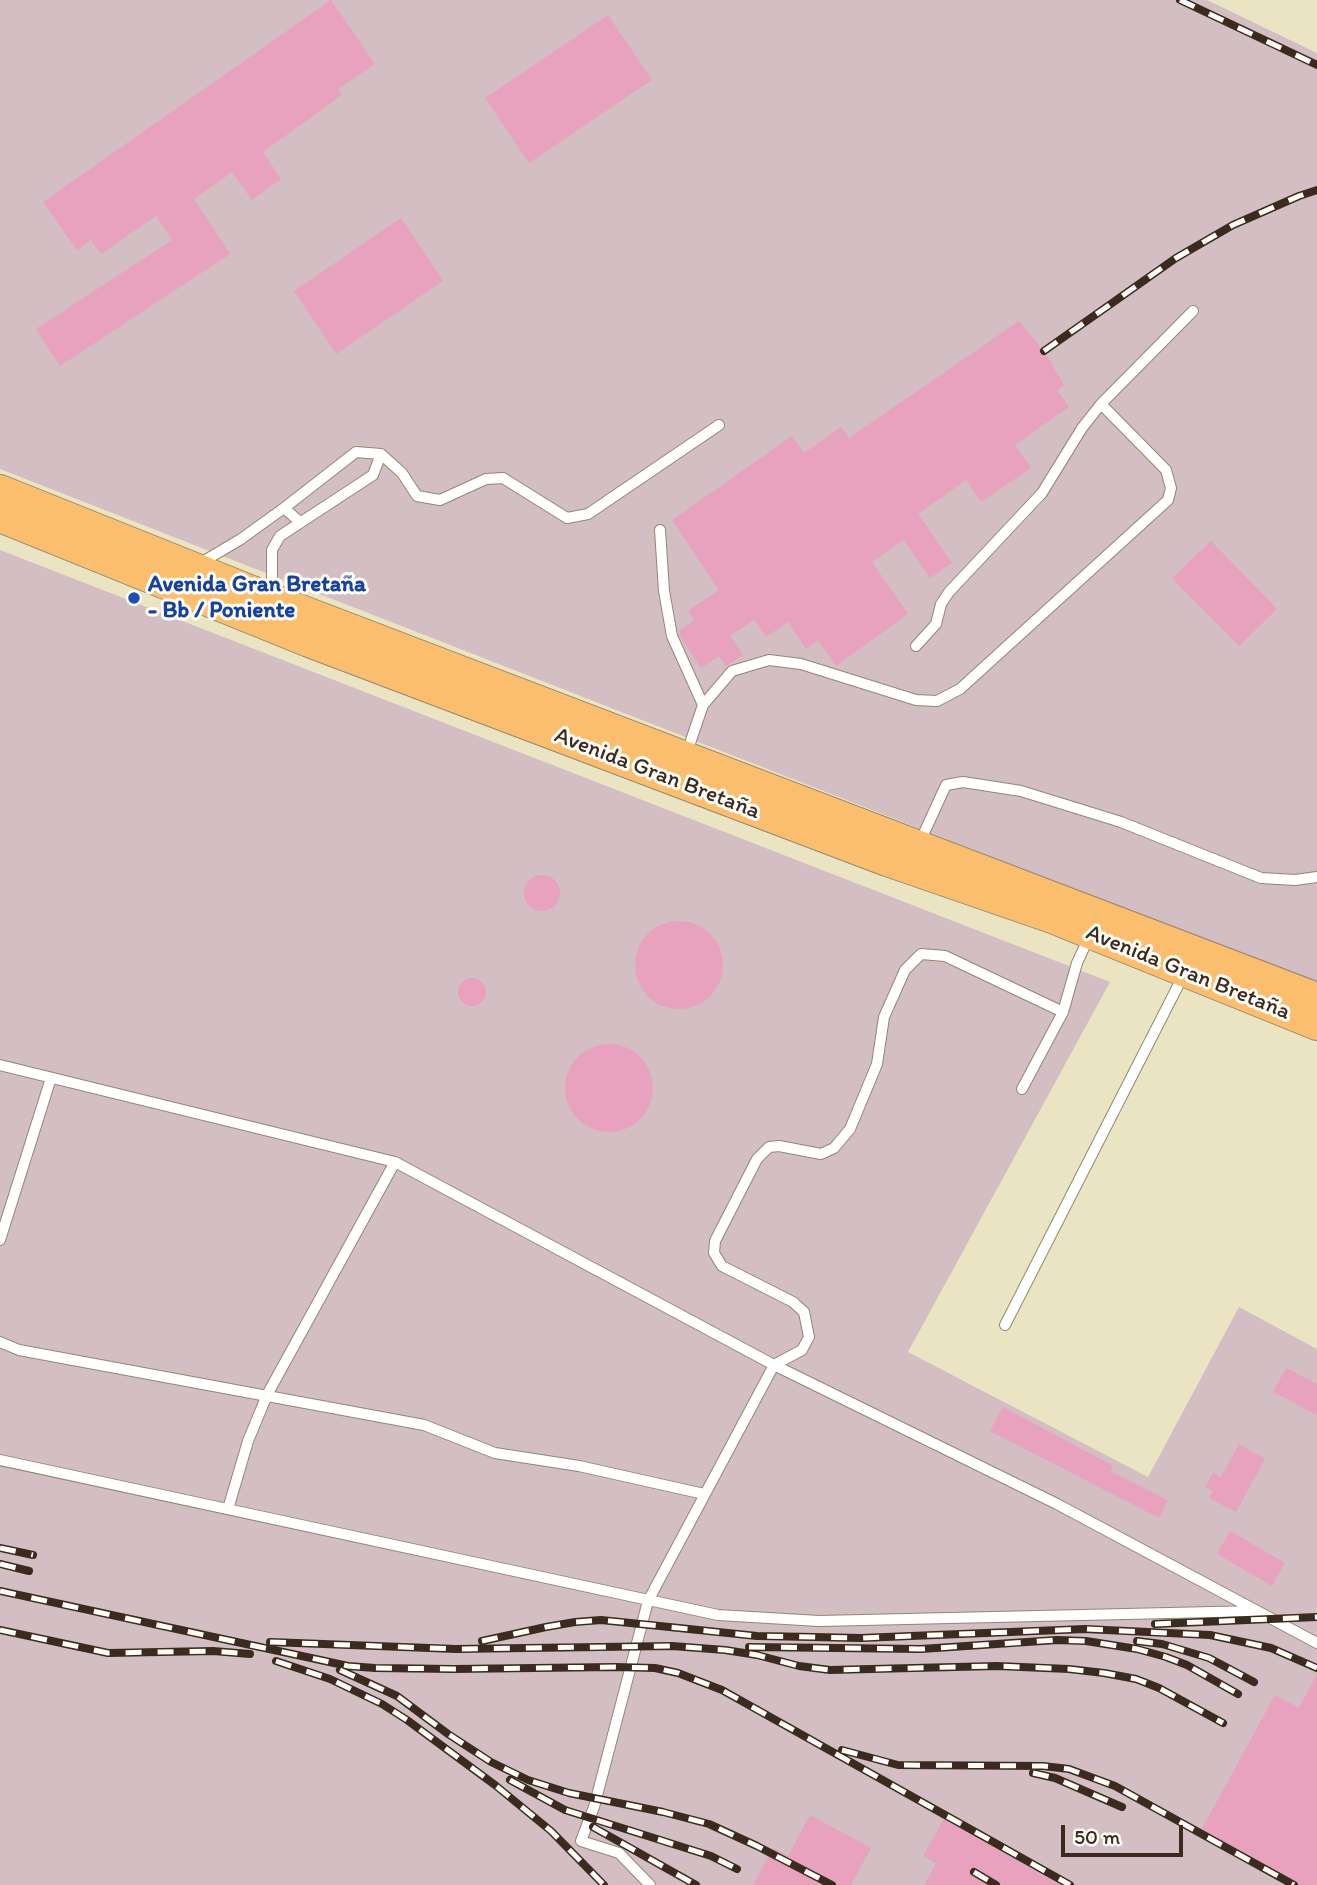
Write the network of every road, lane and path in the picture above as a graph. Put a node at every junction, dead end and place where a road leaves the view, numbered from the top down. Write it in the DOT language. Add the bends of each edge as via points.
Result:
graph roads {
  1 [pos="1193,311"];
  2 [pos="1101,404"];
  3 [pos="719,425"];
  4 [pos="380,454"];
  5 [pos="0,490"];
  6 [pos="284,508"];
  7 [pos="0,517"];
  8 [pos="300,522"];
  9 [pos="660,530"];
  10 [pos="192,568"];
  11 [pos="272,599"];
  12 [pos="916,646"];
  13 [pos="703,705"];
  14 [pos="685,756"];
  15 [pos="919,844"];
  16 [pos="1317,877"];
  17 [pos="1091,934"];
  18 [pos="1186,971"];
  19 [pos="1317,998"];
  20 [pos="1063,1012"];
  21 [pos="1317,1025"];
  22 [pos="0,1065"];
  23 [pos="51,1078"];
  24 [pos="1022,1089"];
  25 [pos="395,1162"];
  26 [pos="0,1240"];
  27 [pos="1005,1325"];
  28 [pos="0,1342"];
  29 [pos="774,1365"];
  30 [pos="267,1395"];
  31 [pos="0,1460"];
  32 [pos="704,1494"];
  33 [pos="228,1509"];
  34 [pos="648,1601"];
  35 [pos="1258,1611"];
  36 [pos="1317,1643"];
  37 [pos="650,1885"];
  1 -- 2 [label="lane"];
  2 -- 12 [label="lane" via="1042,494 949,592 936,624"];
  2 -- 13 [label="lane" via="1166,470 1171,488 1168,500 960,689 937,701 916,700 801,664 769,660 732,671"];
  3 -- 4 [label="lane" via="588,514 567,518 503,478 486,479 440,500 417,496 402,473"];
  4 -- 6 [label="lane" via="356,452"];
  4 -- 8 [label="lane" via="373,475"];
  5 -- 10 [label="main road, Avenida Gran Bretaña"];
  6 -- 8 [label="lane"];
  6 -- 10 [label="lane"];
  7 -- 17 [label="main road, Avenida Gran Bretaña" via="400,677"];
  8 -- 11 [label="lane" via="280,536 272,550"];
  9 -- 13 [label="lane" via="672,636"];
  10 -- 11 [label="main road, Avenida Gran Bretaña"];
  11 -- 14 [label="main road, Avenida Gran Bretaña"];
  13 -- 14 [label="lane"];
  14 -- 15 [label="main road, Avenida Gran Bretaña"];
  15 -- 16 [label="lane" via="946,785 963,782 1021,791 1121,822 1261,878"];
  15 -- 19 [label="main road, Avenida Gran Bretaña"];
  17 -- 18 [label="main road, Avenida Gran Bretaña"];
  17 -- 20 [label="lane"];
  18 -- 21 [label="main road, Avenida Gran Bretaña"];
  18 -- 27 [label="lane"];
  20 -- 24 [label="lane"];
  20 -- 29 [label="lane" via="945,956 921,954 905,970 884,1017 877,1065 850,1129 834,1148 821,1154 769,1147 757,1159 715,1241 714,1253 722,1266 804,1312 809,1337 802,1350"];
  22 -- 23 [label="lane"];
  23 -- 25 [label="lane"];
  23 -- 26 [label="lane"];
  25 -- 29 [label="lane"];
  25 -- 30 [label="lane"];
  28 -- 30 [label="lane" via="19,1350"];
  29 -- 32 [label="lane"];
  29 -- 35 [label="lane" via="1057,1504"];
  30 -- 32 [label="lane" via="424,1425 495,1453"];
  30 -- 33 [label="lane"];
  31 -- 33 [label="lane"];
  32 -- 34 [label="lane"];
  33 -- 34 [label="lane"];
  34 -- 35 [label="lane" via="718,1615 819,1622"];
  34 -- 37 [label="lane" via="581,1841 619,1853"];
  35 -- 36 [label="lane"];
}
